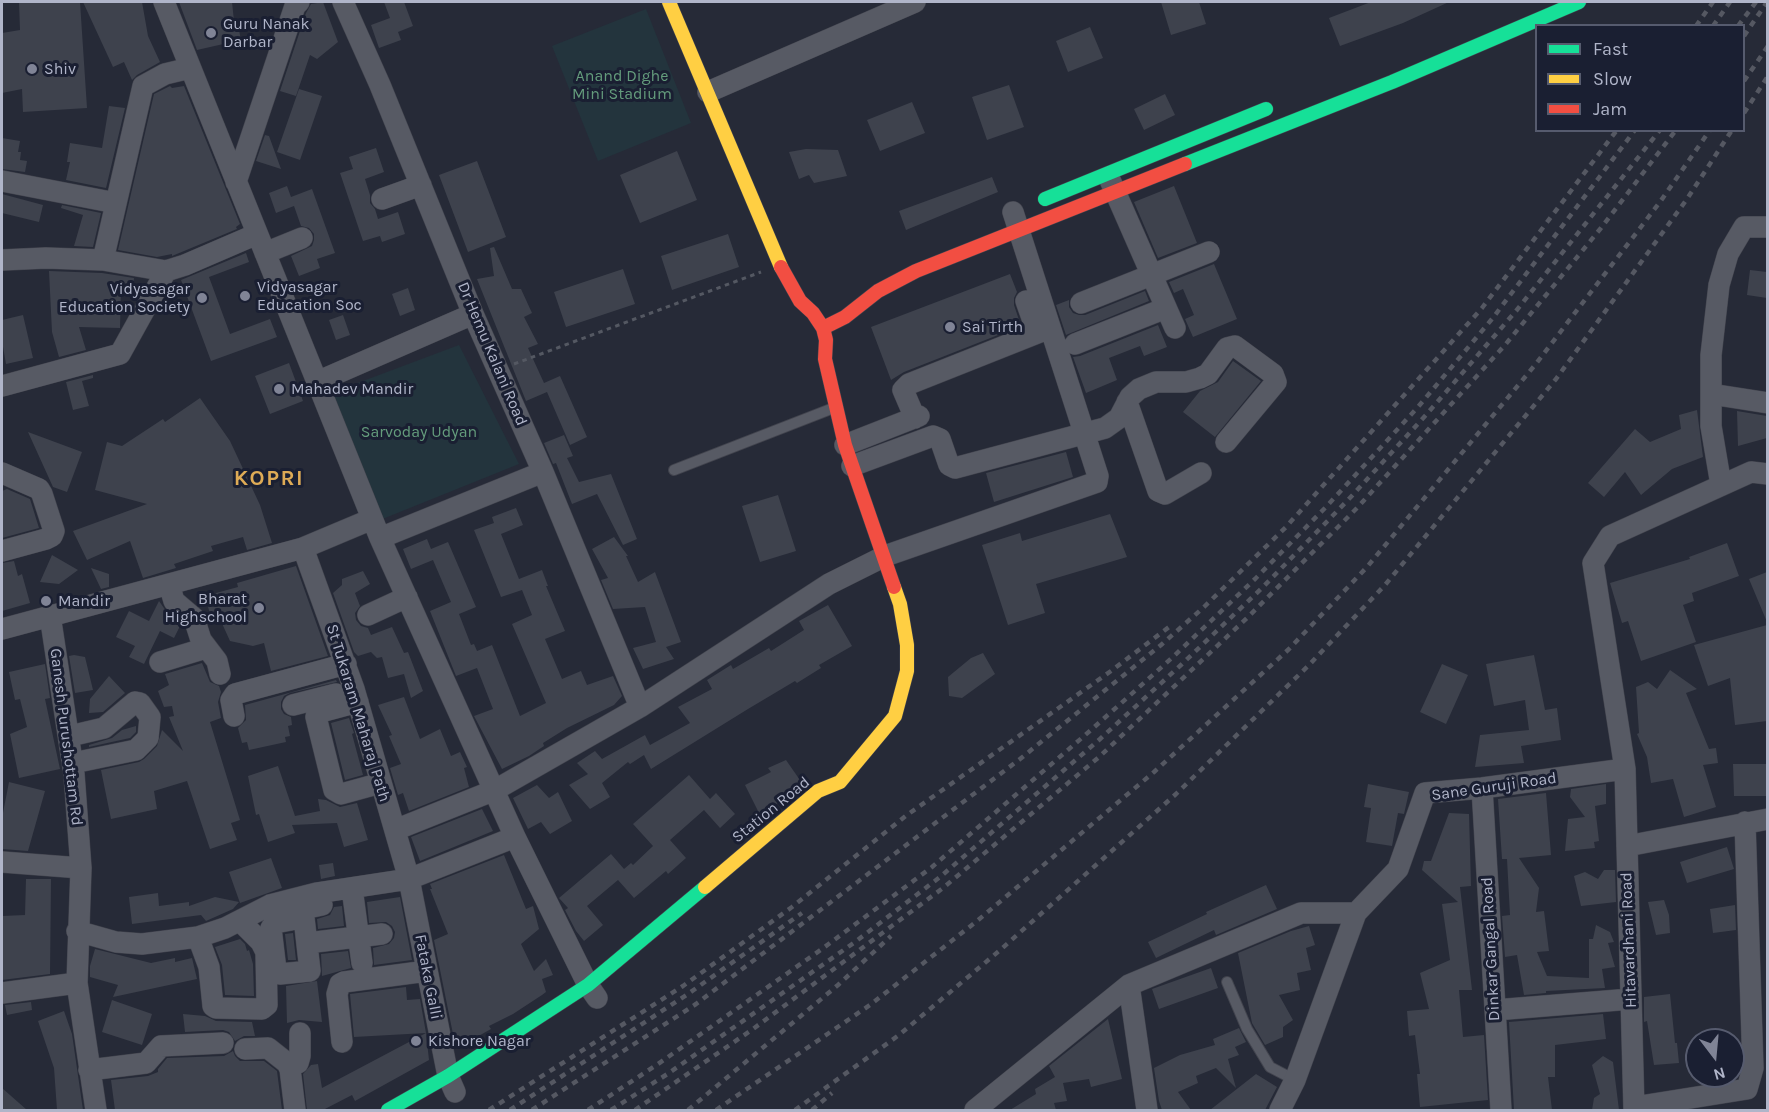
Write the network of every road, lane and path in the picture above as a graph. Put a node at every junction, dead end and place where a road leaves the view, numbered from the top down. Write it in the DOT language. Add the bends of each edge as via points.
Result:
graph roads {
  1 [pos="164,2"];
  2 [pos="299,2"];
  3 [pos="343,2"];
  4 [pos="669,2"];
  5 [pos="915,2"];
  6 [pos="1579,2"];
  7 [pos="1499,16"];
  8 [pos="1507,34"];
  9 [pos="190,68"];
  10 [pos="708,92"];
  11 [pos="1279,126"];
  12 [pos="1135,164"];
  13 [pos="2,181"];
  14 [pos="236,182"];
  15 [pos="1143,182"];
  16 [pos="1112,184"];
  17 [pos="421,185"];
  18 [pos="382,199"];
  19 [pos="116,203"];
  20 [pos="1019,214"];
  21 [pos="1767,227"];
  22 [pos="302,238"];
  23 [pos="261,243"];
  24 [pos="1209,252"];
  25 [pos="910,255"];
  26 [pos="2,260"];
  27 [pos="103,260"];
  28 [pos="780,265"];
  29 [pos="916,270"];
  30 [pos="166,271"];
  31 [pos="1152,275"];
  32 [pos="1026,301"];
  33 [pos="1081,303"];
  34 [pos="1166,308"];
  35 [pos="831,312"];
  36 [pos="473,314"];
  37 [pos="823,328"];
  38 [pos="1175,328"];
  39 [pos="1044,330"];
  40 [pos="1075,344"];
  41 [pos="498,370"];
  42 [pos="317,382"];
  43 [pos="2,386"];
  44 [pos="1711,394"];
  45 [pos="1127,402"];
  46 [pos="1767,403"];
  47 [pos="836,407"];
  48 [pos="1085,434"];
  49 [pos="1226,442"];
  50 [pos="845,445"];
  51 [pos="852,466"];
  52 [pos="674,470"];
  53 [pos="543,472"];
  54 [pos="2,473"];
  55 [pos="1201,473"];
  56 [pos="1767,474"];
  57 [pos="1721,485"];
  58 [pos="376,528"];
  59 [pos="303,548"];
  60 [pos="2,551"];
  61 [pos="885,556"];
  62 [pos="177,582"];
  63 [pos="407,597"];
  64 [pos="50,615"];
  65 [pos="368,615"];
  66 [pos="210,619"];
  67 [pos="2,628"];
  68 [pos="206,648"];
  69 [pos="344,659"];
  70 [pos="160,662"];
  71 [pos="220,674"];
  72 [pos="271,674"];
  73 [pos="356,695"];
  74 [pos="293,705"];
  75 [pos="640,707"];
  76 [pos="234,716"];
  77 [pos="70,736"];
  78 [pos="73,763"];
  79 [pos="1625,769"];
  80 [pos="840,782"];
  81 [pos="383,788"];
  82 [pos="1482,789"];
  83 [pos="495,790"];
  84 [pos="335,804"];
  85 [pos="831,804"];
  86 [pos="1767,819"];
  87 [pos="1745,822"];
  88 [pos="395,830"];
  89 [pos="515,837"];
  90 [pos="1627,846"];
  91 [pos="738,858"];
  92 [pos="2,862"];
  93 [pos="81,868"];
  94 [pos="751,872"];
  95 [pos="410,885"];
  96 [pos="353,894"];
  97 [pos="303,909"];
  98 [pos="1356,912"];
  99 [pos="663,921"];
  100 [pos="245,926"];
  101 [pos="77,932"];
  102 [pos="382,934"];
  103 [pos="675,935"];
  104 [pos="359,937"];
  105 [pos="307,943"];
  106 [pos="200,944"];
  107 [pos="362,963"];
  108 [pos="427,971"];
  109 [pos="1227,982"];
  110 [pos="77,983"];
  111 [pos="1129,986"];
  112 [pos="2,993"];
  113 [pos="595,995"];
  114 [pos="1631,999"];
  115 [pos="1495,1010"];
  116 [pos="519,1031"];
  117 [pos="290,1037"];
  118 [pos="342,1042"];
  119 [pos="223,1043"];
  120 [pos="528,1044"];
  121 [pos="245,1049"];
  122 [pos="89,1070"];
  123 [pos="1295,1080"];
  124 [pos="453,1088"];
  125 [pos="1634,1109"];
  126 [pos="96,1110"];
  127 [pos="295,1110"];
  128 [pos="304,1110"];
  129 [pos="388,1110"];
  130 [pos="975,1110"];
  131 [pos="1147,1110"];
  132 [pos="1280,1110"];
  133 [pos="1501,1110"];
  1 -- 9 [label="street"];
  2 -- 14 [label="street"];
  3 -- 17 [label="street, Dr Hemu Kalani Road"];
  4 -- 10 [label="main road"];
  5 -- 10 [label="street"];
  6 -- 8 [label="main road"];
  7 -- 8 [label="main road"];
  8 -- 11 [label="main road"];
  9 -- 14 [label="street"];
  9 -- 19 [label="street" via="165,74 143,86"];
  10 -- 28 [label="main road"];
  11 -- 12 [label="main road" via="1277,105"];
  11 -- 15 [label="main road"];
  12 -- 15 [label="main road"];
  12 -- 16 [label="main road"];
  13 -- 19 [label="street"];
  14 -- 23 [label="street"];
  15 -- 16 [label="main road"];
  16 -- 20 [label="main road"];
  16 -- 20 [label="main road"];
  16 -- 31 [label="street"];
  17 -- 18 [label="street"];
  17 -- 36 [label="street, Dr Hemu Kalani Road"];
  19 -- 27 [label="street"];
  20 -- 29 [label="main road"];
  20 -- 39 [label="street"];
  21 -- 44 [label="street" via="1744,227 1728,254 1719,285"];
  22 -- 23 [label="street"];
  23 -- 30 [label="street"];
  23 -- 42 [label="street"];
  24 -- 31 [label="street"];
  25 -- 29 [label="main road"];
  26 -- 27 [label="street"];
  27 -- 30 [label="street"];
  28 -- 37 [label="main road" via="800,301"];
  28 -- 41 [label="path"];
  29 -- 37 [label="main road"];
  30 -- 43 [label="street" via="120,354"];
  31 -- 33 [label="street"];
  31 -- 34 [label="street"];
  32 -- 39 [label="street"];
  34 -- 38 [label="street"];
  34 -- 40 [label="street"];
  35 -- 37 [label="main road"];
  36 -- 41 [label="street, Dr Hemu Kalani Road"];
  36 -- 42 [label="street"];
  37 -- 47 [label="main road, Station Road" via="825,359"];
  39 -- 48 [label="street"];
  39 -- 50 [label="street" via="905,386 904,394 917,417"];
  41 -- 53 [label="street, Dr Hemu Kalani Road"];
  42 -- 58 [label="street"];
  44 -- 46 [label="street"];
  44 -- 57 [label="street" via="1711,426"];
  45 -- 48 [label="street" via="1112,425"];
  45 -- 49 [label="street" via="1139,389 1156,382 1186,382 1208,374 1227,348 1235,346 1273,374 1276,382"];
  45 -- 55 [label="street" via="1158,491 1166,494"];
  47 -- 50 [label="main road, Station Road"];
  47 -- 52 [label="lane"];
  48 -- 51 [label="street" via="955,468 949,465 940,439 933,436"];
  48 -- 61 [label="street" via="1097,482"];
  50 -- 51 [label="main road, Station Road"];
  51 -- 61 [label="main road, Station Road"];
  53 -- 58 [label="street"];
  53 -- 75 [label="street, Dr Hemu Kalani Road"];
  54 -- 60 [label="street" via="39,489 54,531 46,539"];
  56 -- 57 [label="street, Hitavardhani Road" via="1751,472"];
  57 -- 79 [label="street, Hitavardhani Road" via="1610,536 1593,563"];
  58 -- 59 [label="street"];
  58 -- 63 [label="street"];
  59 -- 62 [label="street"];
  59 -- 69 [label="street, St Tukaram Maharaj Path"];
  61 -- 75 [label="street" via="829,584"];
  61 -- 80 [label="main road, Station Road" via="908,645 907,671 895,716"];
  62 -- 64 [label="street"];
  62 -- 66 [label="street" via="193,605"];
  62 -- 68 [label="street" via="174,601 194,618"];
  63 -- 65 [label="street"];
  63 -- 83 [label="street"];
  64 -- 67 [label="street"];
  64 -- 77 [label="street, Ganesh Purushottam Rd"];
  68 -- 70 [label="street"];
  68 -- 71 [label="street" via="217,661"];
  69 -- 72 [label="street"];
  69 -- 73 [label="street, St Tukaram Maharaj Path"];
  69 -- 76 [label="street" via="235,694 231,700"];
  73 -- 74 [label="street"];
  73 -- 81 [label="street, St Tukaram Maharaj Path"];
  73 -- 81 [label="street" via="317,713 316,717 334,790 341,794"];
  75 -- 83 [label="street"];
  77 -- 78 [label="street, Ganesh Purushottam Rd"];
  77 -- 78 [label="street" via="104,728 135,702 150,717 148,738 138,749"];
  78 -- 93 [label="street, Ganesh Purushottam Rd"];
  79 -- 82 [label="street, Sane Guruji Road"];
  79 -- 90 [label="street, Hitavardhani Road"];
  80 -- 85 [label="main road"];
  80 -- 91 [label="main road, Station Road" via="818,791"];
  81 -- 84 [label="street"];
  81 -- 88 [label="street, St Tukaram Maharaj Path"];
  82 -- 98 [label="street, Sane Guruji Road" via="1425,793 1398,869"];
  82 -- 115 [label="street, Dinkar Gangal Road"];
  83 -- 88 [label="street"];
  83 -- 89 [label="street"];
  86 -- 87 [label="street"];
  87 -- 90 [label="street"];
  87 -- 125 [label="street" via="1753,1068 1747,1089"];
  88 -- 95 [label="street, St Tukaram Maharaj Path"];
  89 -- 95 [label="street"];
  89 -- 113 [label="street"];
  90 -- 114 [label="street, Hitavardhani Road"];
  91 -- 94 [label="main road"];
  91 -- 99 [label="main road, Station Road"];
  92 -- 93 [label="street"];
  93 -- 101 [label="street, Ganesh Purushottam Rd"];
  95 -- 96 [label="street"];
  95 -- 108 [label="street, Fataka Galli"];
  96 -- 97 [label="street"];
  96 -- 100 [label="street" via="270,904"];
  96 -- 104 [label="street"];
  97 -- 105 [label="street"];
  97 -- 105 [label="street" via="291,920 275,923 271,928 277,972 309,971"];
  98 -- 111 [label="street" via="1301,913"];
  98 -- 123 [label="street, Sane Guruji Road"];
  99 -- 103 [label="main road"];
  99 -- 113 [label="main road, Station Road"];
  100 -- 106 [label="street"];
  100 -- 106 [label="street" via="266,952 267,1005 262,1009 213,1006 210,973"];
  101 -- 106 [label="street" via="117,942"];
  101 -- 110 [label="street, Ganesh Purushottam Rd"];
  102 -- 104 [label="street"];
  104 -- 105 [label="street"];
  104 -- 107 [label="street"];
  108 -- 118 [label="street" via="340,984 336,994"];
  108 -- 124 [label="street, Fataka Galli"];
  109 -- 123 [label="lane" via="1247,1029 1270,1067"];
  110 -- 112 [label="street"];
  110 -- 122 [label="street, Ganesh Purushottam Rd"];
  111 -- 130 [label="street"];
  111 -- 131 [label="street"];
  113 -- 116 [label="main road, Station Road"];
  114 -- 115 [label="street"];
  114 -- 125 [label="street, Hitavardhani Road"];
  115 -- 133 [label="street, Dinkar Gangal Road"];
  116 -- 120 [label="main road"];
  116 -- 124 [label="main road, Station Road"];
  117 -- 128 [label="street"];
  119 -- 122 [label="street" via="161,1046 146,1063"];
  121 -- 127 [label="street" via="268,1048 287,1063"];
  122 -- 126 [label="street, Ganesh Purushottam Rd"];
  123 -- 132 [label="street, Sane Guruji Road"];
  124 -- 129 [label="main road, Station Road"];
}
